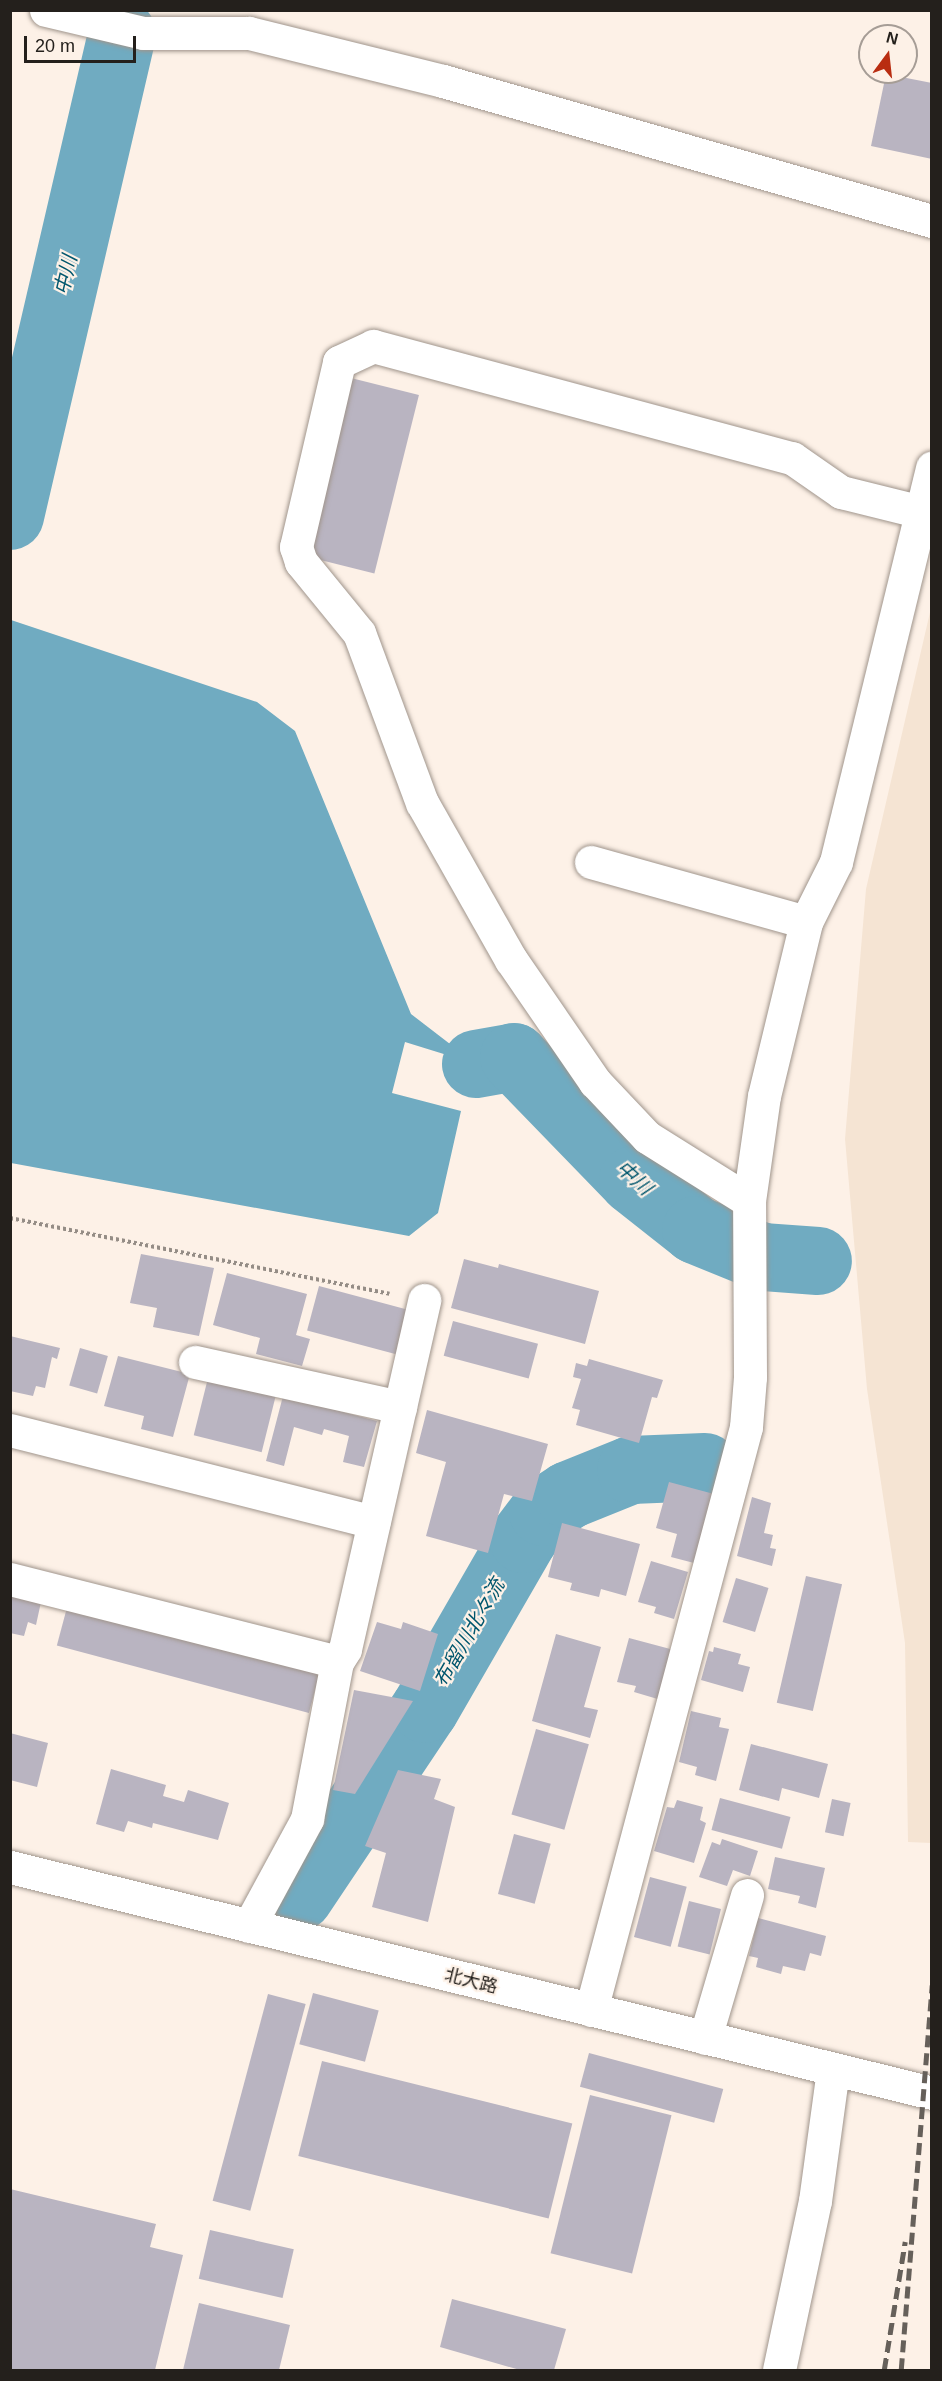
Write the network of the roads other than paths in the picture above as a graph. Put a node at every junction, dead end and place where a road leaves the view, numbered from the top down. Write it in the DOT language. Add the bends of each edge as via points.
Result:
graph roads {
  1 [pos="46,10"];
  2 [pos="932,221"];
  3 [pos="932,468"];
  4 [pos="921,512"];
  5 [pos="591,862"];
  6 [pos="806,922"];
  7 [pos="749,1201"];
  8 [pos="424,1300"];
  9 [pos="195,1362"];
  10 [pos="400,1407"];
  11 [pos="10,1430"];
  12 [pos="374,1522"];
  13 [pos="10,1579"];
  14 [pos="337,1662"];
  15 [pos="10,1867"];
  16 [pos="747,1895"];
  17 [pos="249,1926"];
  18 [pos="591,2010"];
  19 [pos="705,2038"];
  20 [pos="833,2070"];
  21 [pos="932,2093"];
  22 [pos="779,2370"];
  1 -- 2 [label="street" via="142,33 249,33 443,81"];
  3 -- 4 [label="street"];
  4 -- 6 [label="street" via="836,862"];
  4 -- 7 [label="street" via="841,492 792,458 373,346 339,362 296,547 301,562 359,633 422,803 512,960 595,1082 646,1137"];
  5 -- 6 [label="street"];
  6 -- 7 [label="street" via="764,1095"];
  7 -- 18 [label="street" via="746,1427"];
  8 -- 10 [label="street"];
  9 -- 10 [label="street"];
  10 -- 12 [label="street"];
  11 -- 12 [label="street"];
  12 -- 14 [label="street" via="345,1649"];
  13 -- 14 [label="street"];
  14 -- 17 [label="street" via="307,1819"];
  15 -- 17 [label="street, 北大路"];
  16 -- 19 [label="street"];
  17 -- 18 [label="street, 北大路"];
  18 -- 19 [label="street, 北大路"];
  19 -- 20 [label="street, 北大路"];
  20 -- 21 [label="street, 北大路"];
  20 -- 22 [label="street" via="815,2201"];
}
